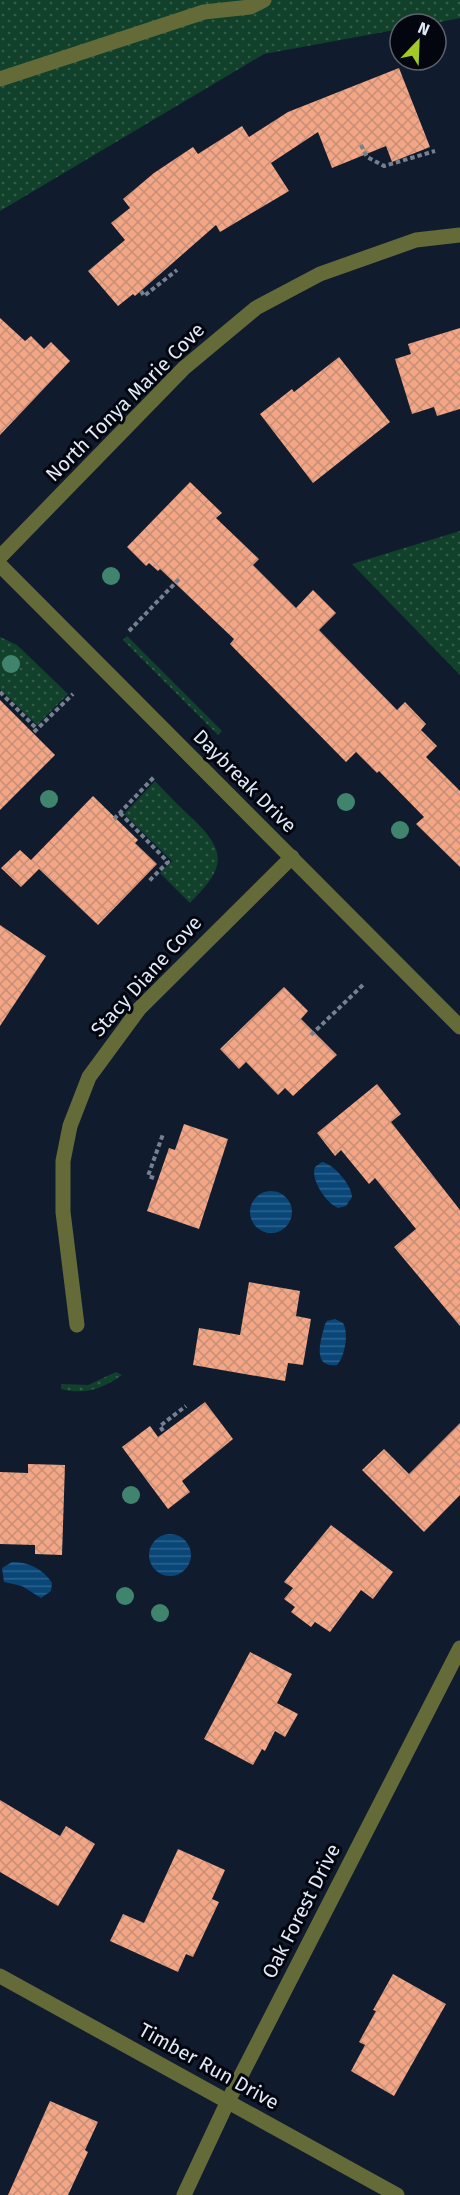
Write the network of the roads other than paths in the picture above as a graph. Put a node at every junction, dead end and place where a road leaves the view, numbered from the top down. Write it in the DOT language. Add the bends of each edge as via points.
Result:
graph roads {
  1 [pos="264,0"];
  2 [pos="0,79"];
  3 [pos="460,235"];
  4 [pos="0,557"];
  5 [pos="0,565"];
  6 [pos="292,857"];
  7 [pos="460,1027"];
  8 [pos="77,1325"];
  9 [pos="460,1648"];
  10 [pos="0,1976"];
  11 [pos="228,2101"];
  12 [pos="183,2195"];
  13 [pos="397,2195"];
  1 -- 2 [label="street" via="250,7 204,12"];
  3 -- 4 [label="street, North Tonya Marie Cove" via="416,240 320,274 256,308 184,368"];
  5 -- 6 [label="street, Daybreak Drive"];
  6 -- 7 [label="street, Daybreak Drive"];
  6 -- 8 [label="street, Stacy Diane Cove" via="139,1009 89,1077 70,1126 63,1161 63,1212"];
  9 -- 11 [label="street, Oak Forest Drive"];
  10 -- 11 [label="street, Timber Run Drive"];
  11 -- 12 [label="street, Oak Forest Drive"];
  11 -- 13 [label="street, Timber Run Drive"];
}
